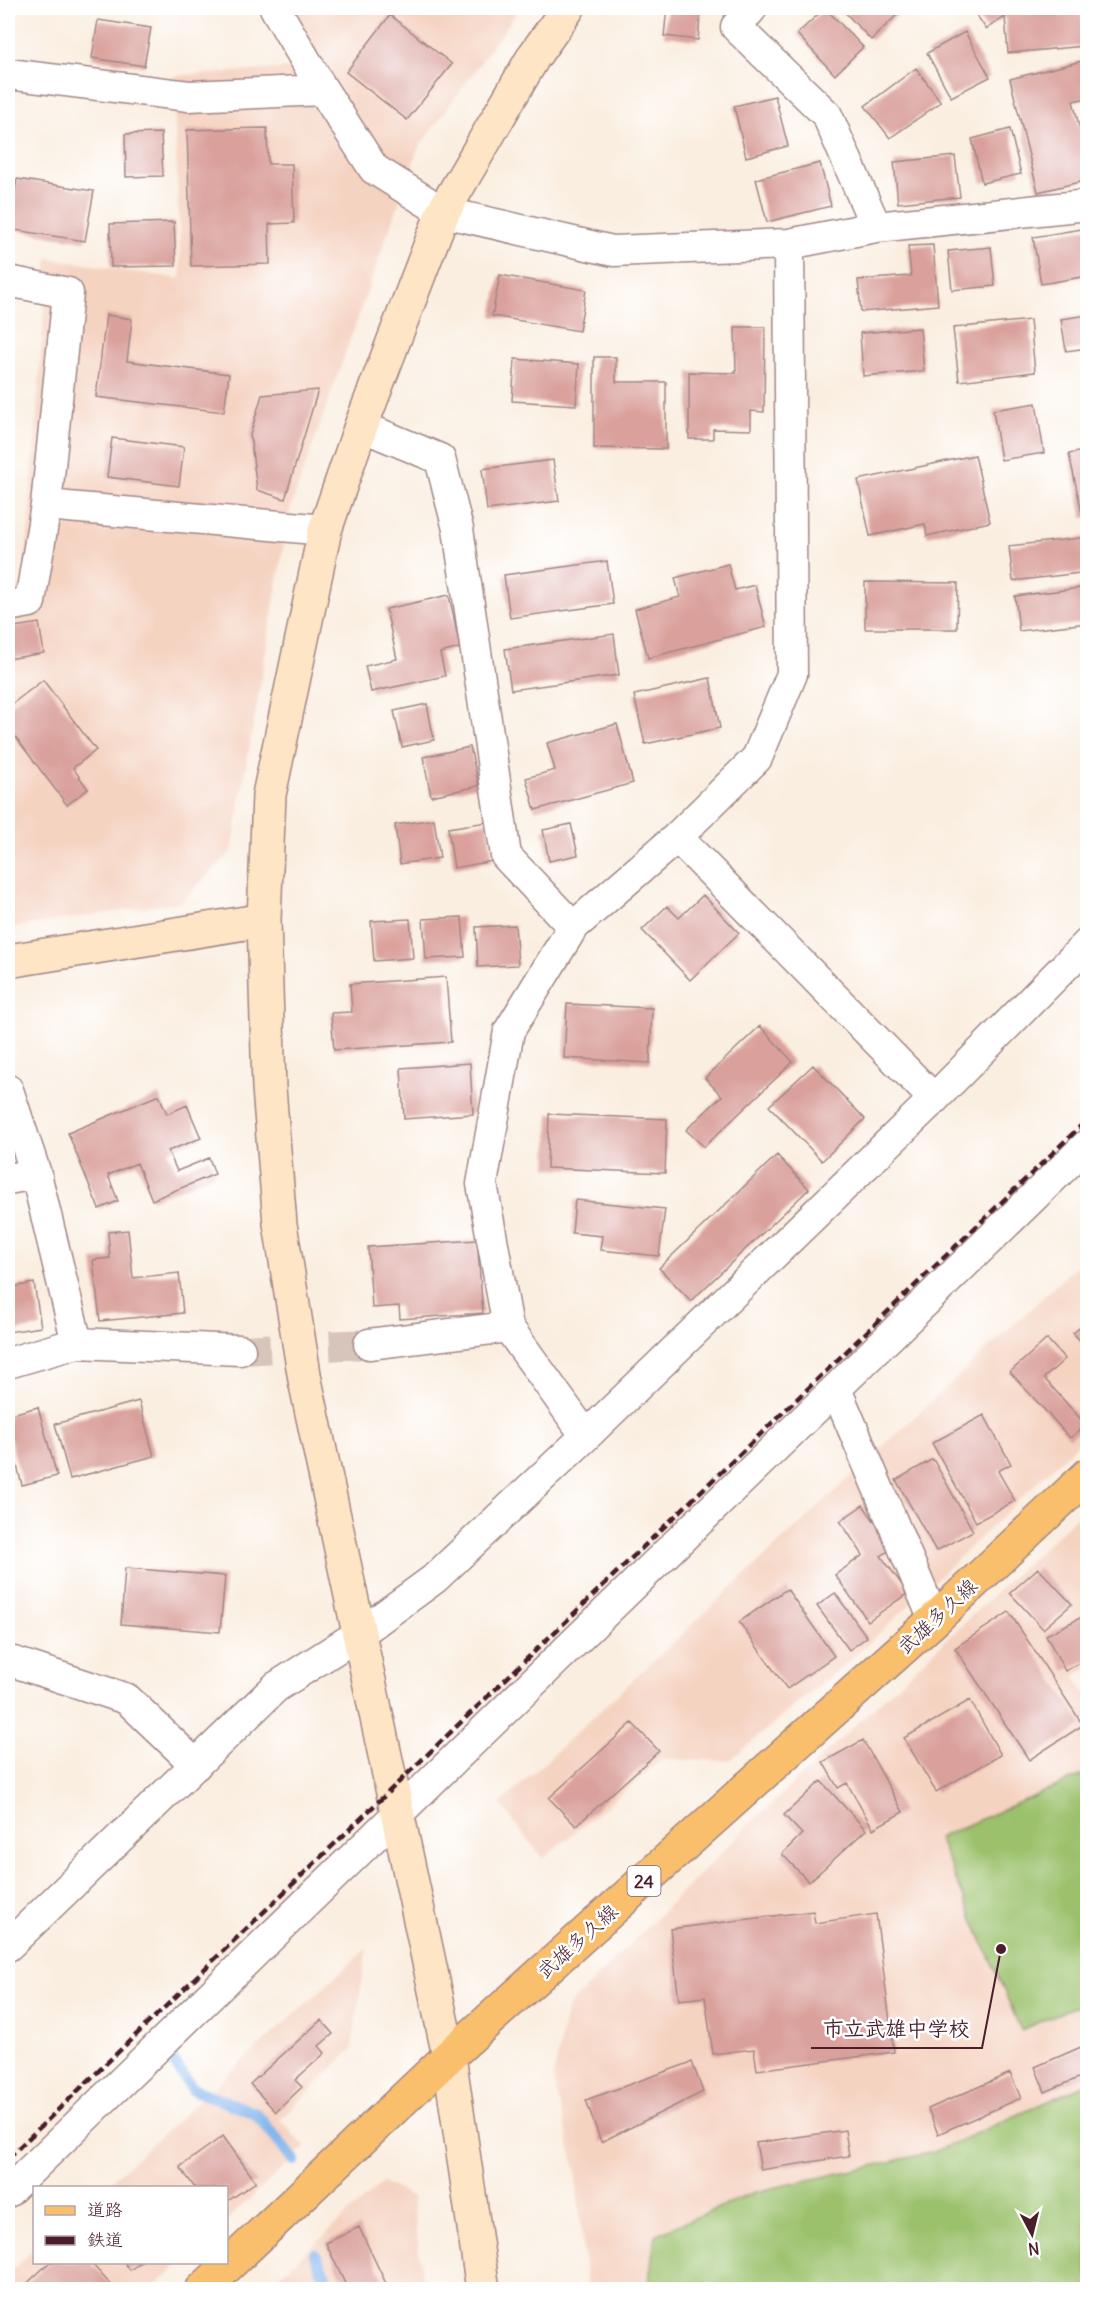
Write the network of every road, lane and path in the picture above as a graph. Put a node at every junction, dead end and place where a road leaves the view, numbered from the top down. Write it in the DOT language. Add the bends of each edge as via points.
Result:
graph roads {
  1 [pos="275,8"];
  2 [pos="568,8"];
  3 [pos="752,8"];
  4 [pos="8,74"];
  5 [pos="323,90"];
  6 [pos="1088,205"];
  7 [pos="443,213"];
  8 [pos="876,227"];
  9 [pos="789,244"];
  10 [pos="8,281"];
  11 [pos="361,426"];
  12 [pos="46,505"];
  13 [pos="325,530"];
  14 [pos="8,606"];
  15 [pos="677,837"];
  16 [pos="264,920"];
  17 [pos="573,927"];
  18 [pos="1088,943"];
  19 [pos="8,961"];
  20 [pos="8,1090"];
  21 [pos="934,1099"];
  22 [pos="1088,1144"];
  23 [pos="36,1174"];
  24 [pos="8,1179"];
  25 [pos="508,1327"];
  26 [pos="76,1343"];
  27 [pos="369,1344"];
  28 [pos="240,1350"];
  29 [pos="8,1363"];
  30 [pos="836,1389"];
  31 [pos="586,1436"];
  32 [pos="1088,1475"];
  33 [pos="934,1620"];
  34 [pos="359,1634"];
  35 [pos="14,1662"];
  36 [pos="196,1765"];
  37 [pos="397,1814"];
  38 [pos="8,1946"];
  39 [pos="449,2056"];
  40 [pos="8,2192"];
  41 [pos="202,2289"];
  42 [pos="483,2289"];
  1 -- 5 [label="street"];
  2 -- 7 [label="street" via="534,56"];
  3 -- 8 [label="street" via="736,27 827,115"];
  4 -- 5 [label="street" via="189,96"];
  5 -- 7 [label="street" via="374,169"];
  6 -- 8 [label="street"];
  7 -- 9 [label="street" via="613,250"];
  7 -- 11 [label="street"];
  8 -- 9 [label="street"];
  9 -- 15 [label="street" via="792,674 757,758"];
  10 -- 12 [label="street" via="68,293"];
  11 -- 13 [label="street"];
  11 -- 17 [label="street" via="440,459 458,529 506,856"];
  12 -- 13 [label="street"];
  12 -- 14 [label="street" via="30,602"];
  13 -- 16 [label="street" via="269,795"];
  15 -- 17 [label="street"];
  15 -- 21 [label="street"];
  16 -- 19 [label="street"];
  16 -- 34 [label="street" via="269,1088 280,1224 305,1380"];
  17 -- 25 [label="street" via="509,1031 482,1184"];
  18 -- 21 [label="street"];
  20 -- 23 [label="street"];
  21 -- 31 [label="street"];
  22 -- 30 [label="street"];
  23 -- 24 [label="street"];
  23 -- 26 [label="street"];
  25 -- 27 [label="street"];
  25 -- 31 [label="street"];
  26 -- 28 [label="street"];
  26 -- 29 [label="street"];
  30 -- 33 [label="street"];
  30 -- 37 [label="street"];
  31 -- 34 [label="street" via="434,1579"];
  32 -- 33 [label="main road, 武雄多久線 / 24"];
  33 -- 39 [label="main road, 武雄多久線 / 24"];
  34 -- 36 [label="street" via="276,1688"];
  34 -- 37 [label="street"];
  35 -- 36 [label="street" via="127,1699"];
  36 -- 38 [label="street"];
  37 -- 39 [label="street"];
  37 -- 40 [label="street"];
  39 -- 41 [label="main road, 武雄多久線 / 24"];
  39 -- 42 [label="street"];
}
